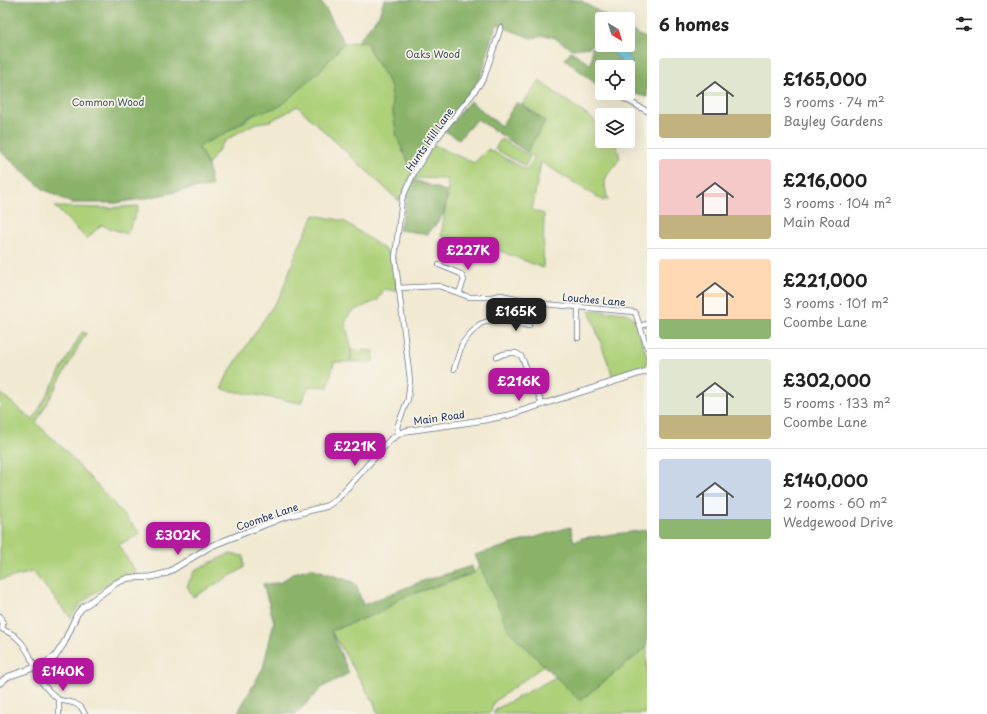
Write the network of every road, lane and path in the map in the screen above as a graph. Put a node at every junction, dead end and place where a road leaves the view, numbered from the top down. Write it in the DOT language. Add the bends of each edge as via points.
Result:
graph roads {
  1 [pos="501,27"];
  2 [pos="627,100"];
  3 [pos="647,111"];
  4 [pos="439,265"];
  5 [pos="398,288"];
  6 [pos="459,294"];
  7 [pos="510,297"];
  8 [pos="578,307"];
  9 [pos="505,321"];
  10 [pos="647,324"];
  11 [pos="529,326"];
  12 [pos="640,326"];
  13 [pos="578,338"];
  14 [pos="647,347"];
  15 [pos="497,357"];
  16 [pos="454,369"];
  17 [pos="647,371"];
  18 [pos="542,404"];
  19 [pos="397,435"];
  20 [pos="0,616"];
  21 [pos="1,629"];
  22 [pos="35,668"];
  23 [pos="0,683"];
  24 [pos="59,700"];
  25 [pos="59,714"];
  26 [pos="85,714"];
  1 -- 5 [label="street, Hunts Hill Lane" via="484,78 427,152 402,199 395,257"];
  2 -- 3 [label="street"];
  4 -- 6 [label="street" via="461,274 464,280"];
  5 -- 6 [label="street, Louches Lane" via="439,286"];
  5 -- 19 [label="street, Hunts Hill Lane" via="410,380 408,398"];
  6 -- 7 [label="street, Louches Lane" via="469,297"];
  7 -- 8 [label="street, Louches Lane"];
  7 -- 9 [label="street"];
  8 -- 12 [label="street, Louches Lane" via="634,312"];
  8 -- 13 [label="street"];
  9 -- 11 [label="street"];
  9 -- 16 [label="street" via="491,320 480,324 462,344"];
  10 -- 12 [label="street"];
  12 -- 14 [label="street, Louches Lane"];
  15 -- 18 [label="street" via="516,353 521,356"];
  17 -- 18 [label="street, Main Road"];
  18 -- 19 [label="street, Main Road" via="484,420 406,431"];
  19 -- 22 [label="street, Coombe Lane" via="346,490 327,506 284,517 211,546 167,573 128,578 116,583 82,608 60,650 48,662"];
  20 -- 21 [label="street" via="3,624"];
  21 -- 22 [label="street" via="14,635 22,643"];
  22 -- 23 [label="street, Coombe Lane" via="13,674"];
  22 -- 24 [label="street" via="42,683"];
  24 -- 25 [label="street"];
  24 -- 26 [label="street" via="74,703 81,707"];
}
